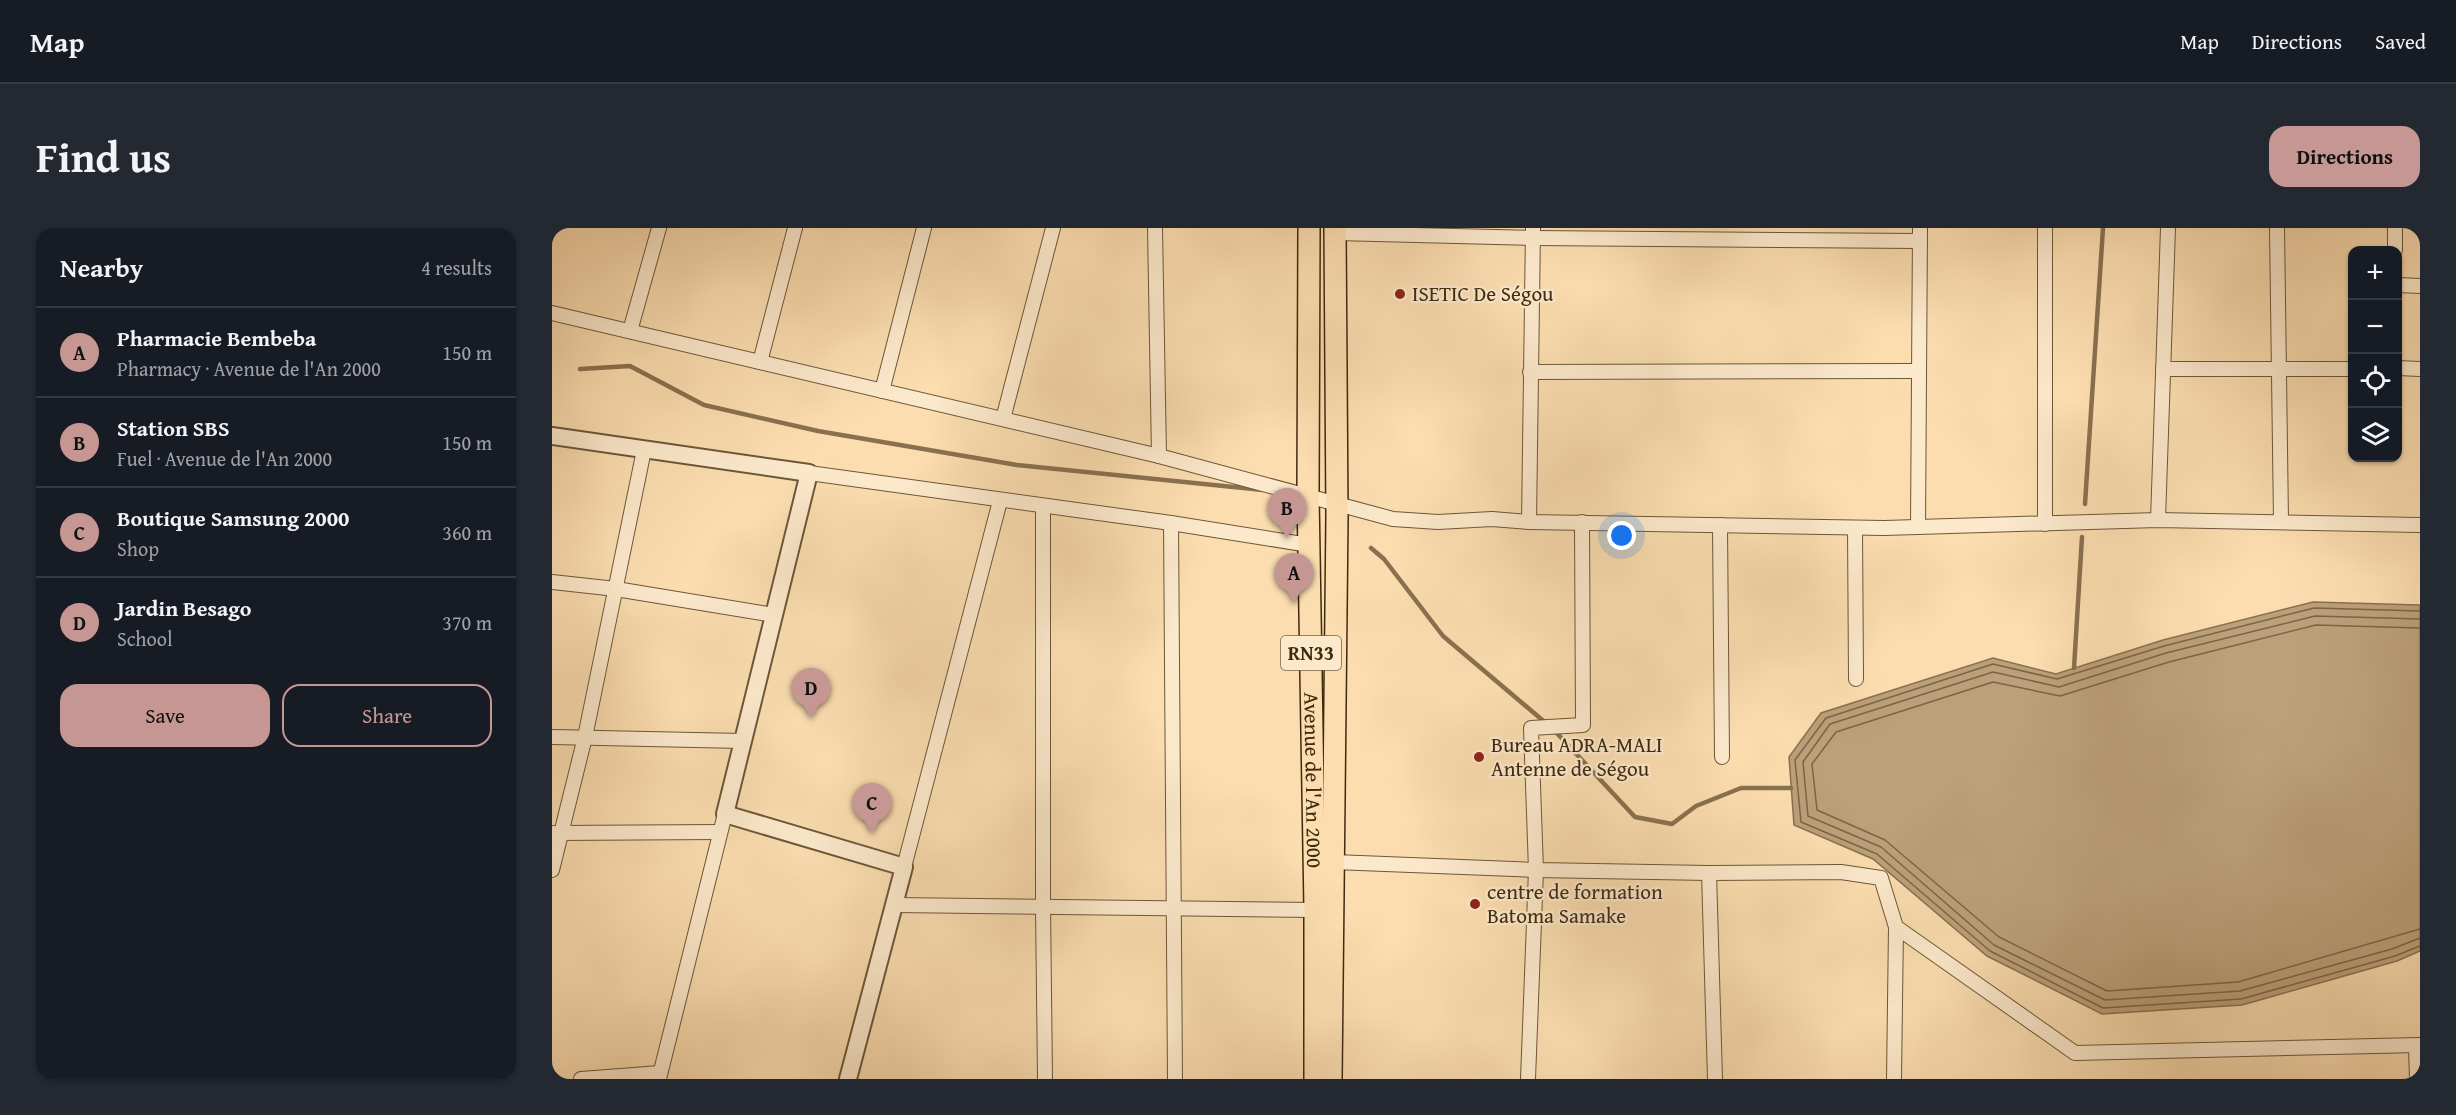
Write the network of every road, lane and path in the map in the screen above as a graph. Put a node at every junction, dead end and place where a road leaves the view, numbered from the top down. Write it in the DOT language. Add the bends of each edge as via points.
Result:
graph roads {
  1 [pos="659,228"];
  2 [pos="795,228"];
  3 [pos="924,228"];
  4 [pos="1053,228"];
  5 [pos="1155,228"];
  6 [pos="1309,228"];
  7 [pos="2045,228"];
  8 [pos="2168,228"];
  9 [pos="2277,228"];
  10 [pos="2395,228"];
  11 [pos="1335,231"];
  12 [pos="1533,233"];
  13 [pos="1658,233"];
  14 [pos="1920,234"];
  15 [pos="2395,246"];
  16 [pos="2402,285"];
  17 [pos="2420,286"];
  18 [pos="552,313"];
  19 [pos="630,331"];
  20 [pos="760,362"];
  21 [pos="2402,368"];
  22 [pos="2163,369"];
  23 [pos="2279,369"];
  24 [pos="2348,369"];
  25 [pos="2420,369"];
  26 [pos="1918,371"];
  27 [pos="1530,372"];
  28 [pos="882,391"];
  29 [pos="1003,419"];
  30 [pos="552,436"];
  31 [pos="644,450"];
  32 [pos="1159,456"];
  33 [pos="809,473"];
  34 [pos="1308,495"];
  35 [pos="1000,501"];
  36 [pos="1336,503"];
  37 [pos="1043,506"];
  38 [pos="2158,519"];
  39 [pos="2281,521"];
  40 [pos="1529,522"];
  41 [pos="1582,522"];
  42 [pos="1170,523"];
  43 [pos="2044,524"];
  44 [pos="1720,525"];
  45 [pos="2420,525"];
  46 [pos="1918,527"];
  47 [pos="1855,528"];
  48 [pos="1309,545"];
  49 [pos="552,582"];
  50 [pos="616,589"];
  51 [pos="774,615"];
  52 [pos="1856,679"];
  53 [pos="585,736"];
  54 [pos="552,737"];
  55 [pos="743,741"];
  56 [pos="1722,757"];
  57 [pos="724,814"];
  58 [pos="720,832"];
  59 [pos="556,833"];
  60 [pos="1334,862"];
  61 [pos="904,867"];
  62 [pos="552,870"];
  63 [pos="1536,870"];
  64 [pos="1709,873"];
  65 [pos="894,905"];
  66 [pos="1043,906"];
  67 [pos="1174,908"];
  68 [pos="1315,910"];
  69 [pos="1896,927"];
  70 [pos="2418,1046"];
  71 [pos="660,1076"];
  72 [pos="581,1079"];
  73 [pos="848,1079"];
  74 [pos="1045,1079"];
  75 [pos="1175,1079"];
  76 [pos="1315,1079"];
  77 [pos="1331,1079"];
  78 [pos="1528,1079"];
  79 [pos="1715,1079"];
  80 [pos="1894,1079"];
  81 [pos="2417,1079"];
  1 -- 19 [label="street"];
  2 -- 20 [label="street"];
  3 -- 28 [label="street"];
  4 -- 29 [label="street"];
  5 -- 32 [label="street"];
  6 -- 34 [label="main road, Avenue de l'An 2000 / RN33"];
  7 -- 43 [label="street"];
  8 -- 22 [label="street"];
  9 -- 23 [label="street"];
  10 -- 15 [label="street"];
  11 -- 12 [label="street"];
  11 -- 36 [label="main road, Avenue de l'An 2000 / RN33"];
  12 -- 13 [label="street"];
  12 -- 27 [label="street"];
  13 -- 14 [label="street"];
  14 -- 26 [label="street"];
  16 -- 17 [label="street"];
  18 -- 19 [label="street"];
  19 -- 20 [label="street"];
  20 -- 28 [label="street"];
  21 -- 25 [label="street"];
  22 -- 23 [label="street"];
  22 -- 38 [label="street"];
  23 -- 24 [label="street"];
  23 -- 39 [label="street"];
  26 -- 27 [label="street"];
  26 -- 46 [label="street"];
  27 -- 40 [label="street"];
  28 -- 29 [label="street"];
  29 -- 32 [label="street"];
  30 -- 31 [label="street"];
  31 -- 33 [label="street"];
  31 -- 50 [label="street"];
  32 -- 34 [label="street"];
  33 -- 35 [label="street"];
  33 -- 51 [label="street"];
  34 -- 36 [label="street"];
  34 -- 48 [label="main road, Avenue de l'An 2000 / RN33"];
  35 -- 37 [label="street"];
  35 -- 61 [label="street"];
  36 -- 40 [label="street" via="1393,519"];
  36 -- 60 [label="main road, Avenue de l'An 2000 / RN33"];
  37 -- 42 [label="street"];
  37 -- 66 [label="street"];
  38 -- 39 [label="street"];
  38 -- 43 [label="street"];
  39 -- 45 [label="street"];
  40 -- 41 [label="street"];
  41 -- 44 [label="street"];
  41 -- 63 [label="street" via="1583,725 1531,728"];
  42 -- 48 [label="street"];
  42 -- 67 [label="street"];
  43 -- 46 [label="street"];
  44 -- 47 [label="street"];
  44 -- 56 [label="street"];
  46 -- 47 [label="street"];
  47 -- 52 [label="street"];
  48 -- 68 [label="main road, Avenue de l'An 2000 / RN33"];
  49 -- 50 [label="street"];
  50 -- 51 [label="street"];
  50 -- 53 [label="street"];
  51 -- 55 [label="street"];
  53 -- 54 [label="street"];
  53 -- 55 [label="street"];
  53 -- 59 [label="street"];
  55 -- 57 [label="street"];
  57 -- 58 [label="street"];
  57 -- 61 [label="street"];
  58 -- 59 [label="street"];
  58 -- 71 [label="street"];
  59 -- 62 [label="street"];
  60 -- 63 [label="street"];
  60 -- 77 [label="main road, Avenue de l'An 2000 / RN33"];
  61 -- 65 [label="street"];
  63 -- 64 [label="street"];
  63 -- 78 [label="street"];
  64 -- 69 [label="street" via="1841,872 1881,878"];
  64 -- 79 [label="street"];
  65 -- 66 [label="street"];
  65 -- 73 [label="street"];
  66 -- 67 [label="street"];
  66 -- 74 [label="street"];
  67 -- 68 [label="street"];
  67 -- 75 [label="street"];
  68 -- 76 [label="main road, Avenue de l'An 2000 / RN33"];
  69 -- 70 [label="street" via="2075,1053"];
  69 -- 80 [label="street"];
  70 -- 81 [label="street"];
  71 -- 72 [label="street"];
}
